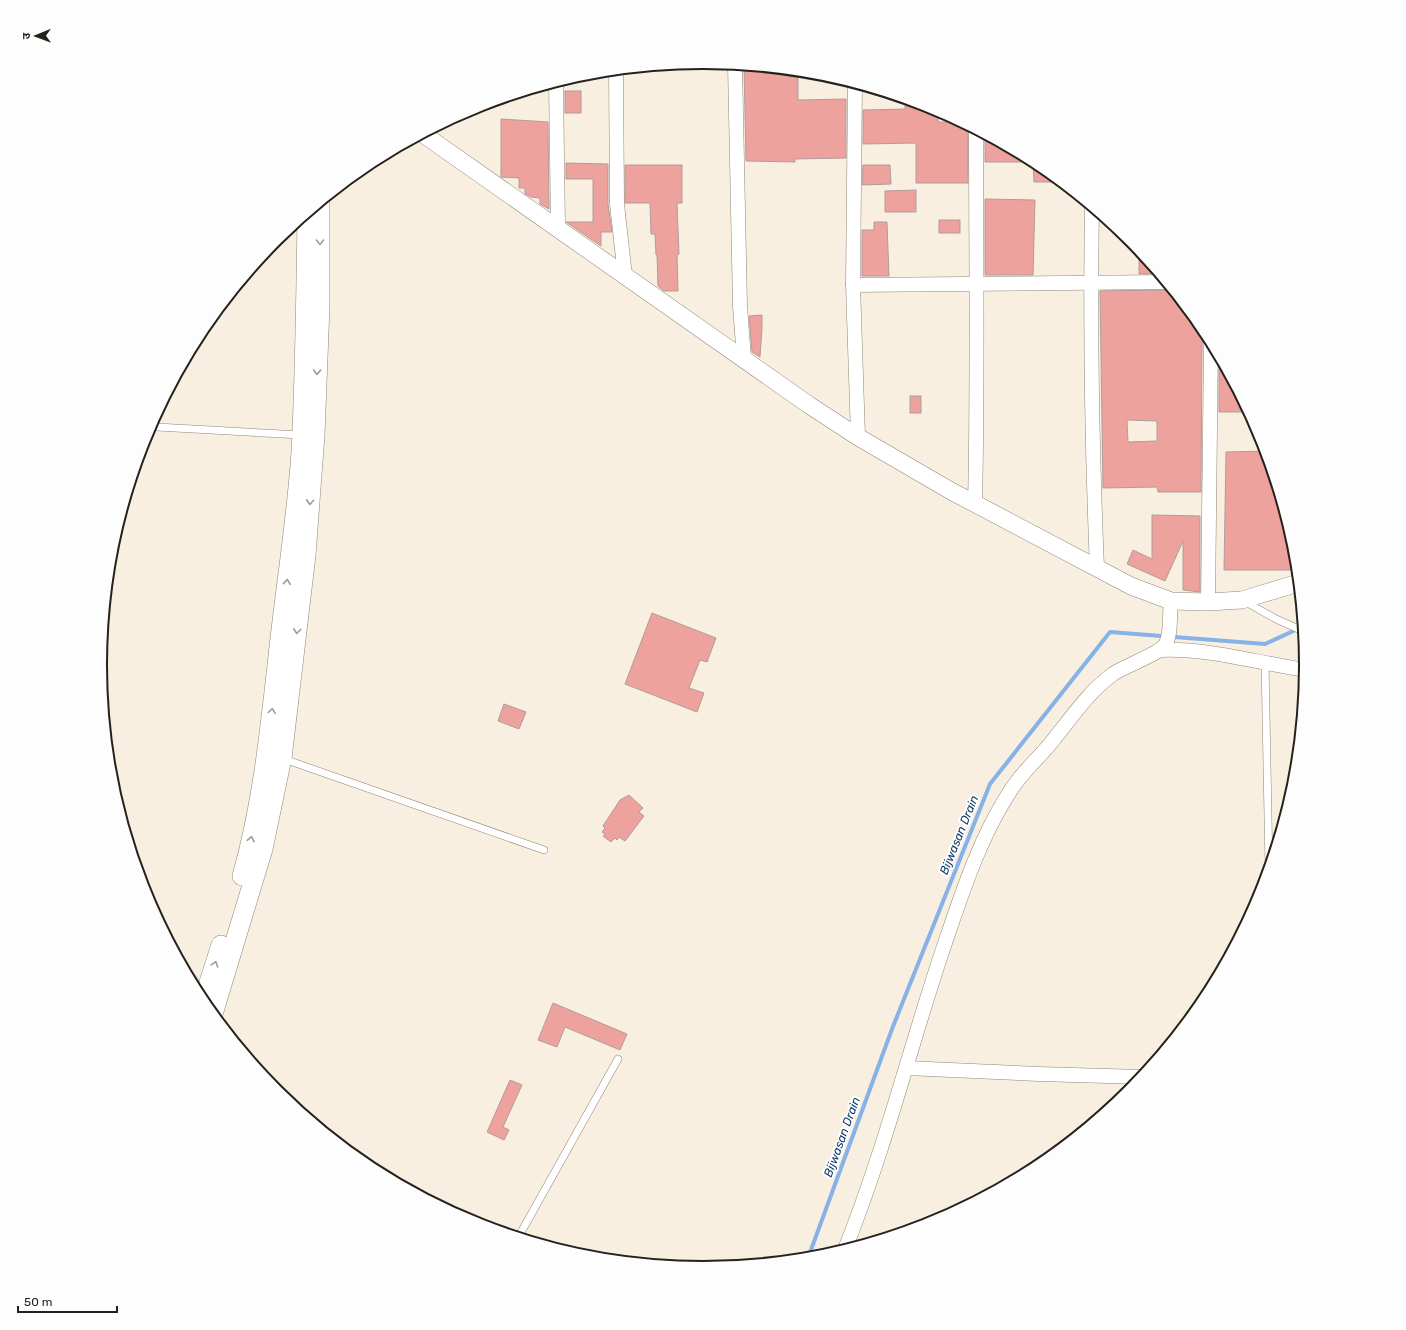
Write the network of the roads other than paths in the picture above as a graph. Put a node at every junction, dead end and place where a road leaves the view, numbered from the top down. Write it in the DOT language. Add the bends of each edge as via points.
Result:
graph roads {
  1 [pos="735,70"];
  2 [pos="616,75"];
  3 [pos="556,87"];
  4 [pos="855,89"];
  5 [pos="976,135"];
  6 [pos="427,137"];
  7 [pos="320,209"];
  8 [pos="1092,214"];
  9 [pos="307,220"];
  10 [pos="558,229"];
  11 [pos="625,276"];
  12 [pos="1090,282"];
  13 [pos="1159,282"];
  14 [pos="976,284"];
  15 [pos="853,285"];
  16 [pos="1212,355"];
  17 [pos="744,359"];
  18 [pos="157,427"];
  19 [pos="302,435"];
  20 [pos="858,437"];
  21 [pos="975,504"];
  22 [pos="1096,568"];
  23 [pos="1294,584"];
  24 [pos="1242,600"];
  25 [pos="1208,602"];
  26 [pos="1170,605"];
  27 [pos="1298,628"];
  28 [pos="1167,646"];
  29 [pos="1265,663"];
  30 [pos="1299,669"];
  31 [pos="282,758"];
  32 [pos="544,850"];
  33 [pos="1269,852"];
  34 [pos="205,993"];
  35 [pos="215,1007"];
  36 [pos="618,1059"];
  37 [pos="906,1068"];
  38 [pos="1133,1077"];
  39 [pos="521,1232"];
  40 [pos="847,1243"];
  1 -- 17 [label="street" via="740,306"];
  2 -- 11 [label="street" via="617,204"];
  3 -- 10 [label="street"];
  4 -- 15 [label="street"];
  5 -- 14 [label="street"];
  6 -- 10 [label="street"];
  7 -- 31 [label="main road, one-way" via="320,306 315,435 306,555"];
  8 -- 12 [label="street"];
  9 -- 19 [label="main road"];
  10 -- 11 [label="street"];
  11 -- 17 [label="street"];
  12 -- 13 [label="street"];
  12 -- 14 [label="street"];
  12 -- 22 [label="street"];
  14 -- 15 [label="street"];
  14 -- 21 [label="street" via="978,394"];
  15 -- 20 [label="street"];
  16 -- 25 [label="street"];
  17 -- 20 [label="street"];
  18 -- 19 [label="lane"];
  34 -- 19 [label="main road, one-way" via="243,875 260,791 274,697"];
  20 -- 21 [label="street"];
  21 -- 22 [label="street"];
  22 -- 26 [label="street"];
  23 -- 24 [label="street"];
  24 -- 25 [label="street"];
  24 -- 27 [label="lane"];
  25 -- 26 [label="street"];
  26 -- 28 [label="street"];
  28 -- 29 [label="street"];
  28 -- 37 [label="street" via="1126,666 1097,688 1008,794 989,830 957,908"];
  29 -- 30 [label="street"];
  29 -- 33 [label="lane"];
  31 -- 32 [label="lane"];
  31 -- 35 [label="main road" via="263,849"];
  36 -- 39 [label="lane"];
  37 -- 38 [label="street"];
  37 -- 40 [label="street" via="867,1194"];
}
